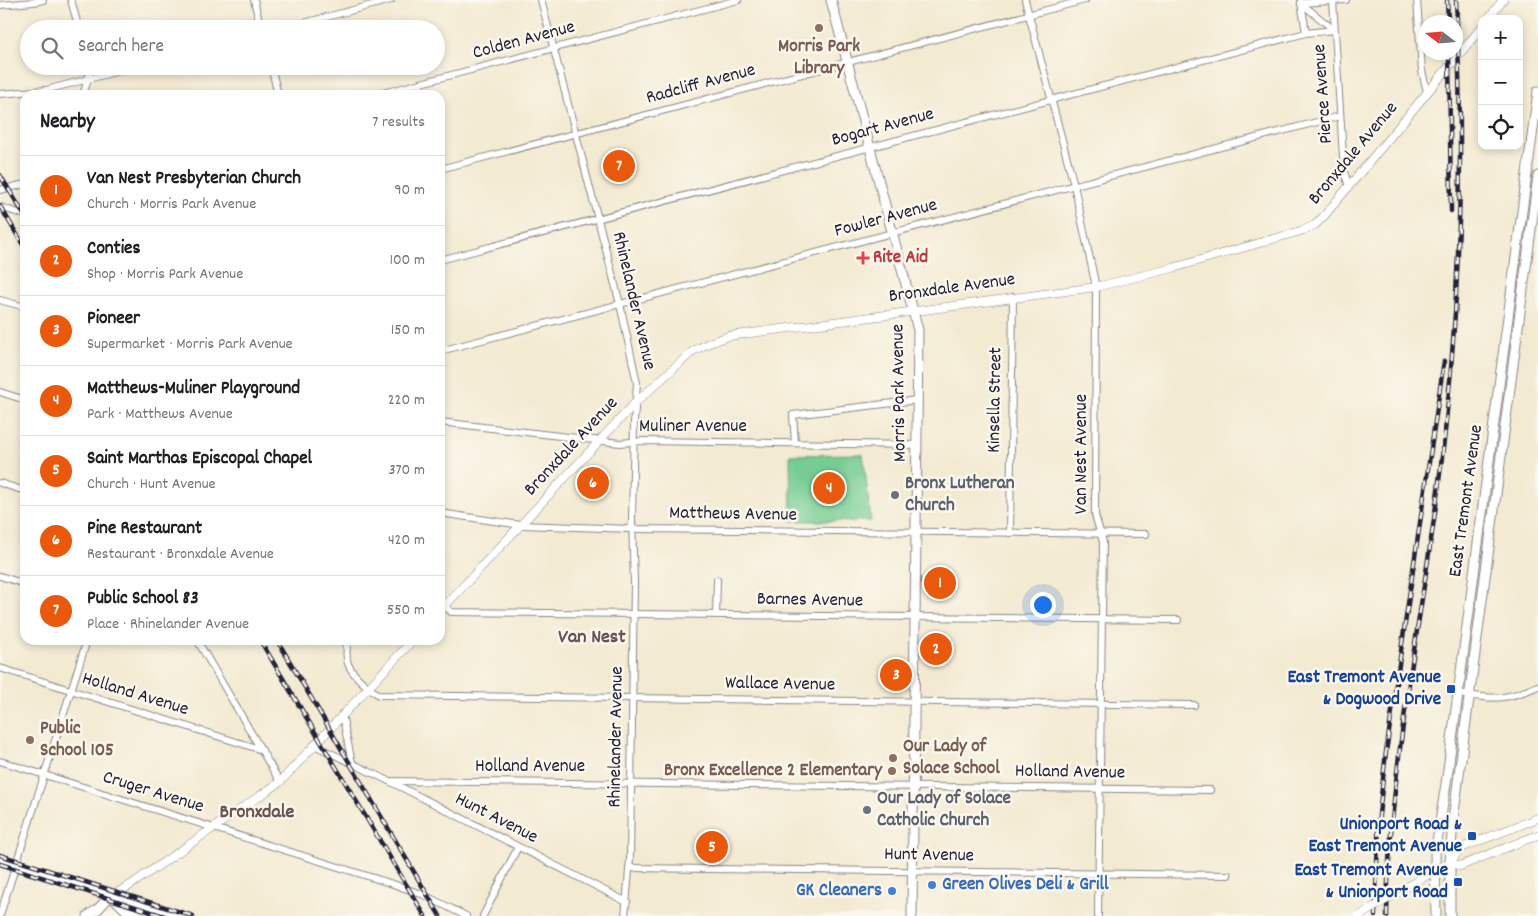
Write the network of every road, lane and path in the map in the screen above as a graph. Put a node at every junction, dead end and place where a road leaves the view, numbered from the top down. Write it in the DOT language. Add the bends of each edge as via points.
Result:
graph roads {
  1 [pos="43,0"];
  2 [pos="72,0"];
  3 [pos="254,0"];
  4 [pos="391,0"];
  5 [pos="541,0"];
  6 [pos="738,0"];
  7 [pos="831,0"];
  8 [pos="1025,0"];
  9 [pos="1085,0"];
  10 [pos="1346,0"];
  11 [pos="1416,0"];
  12 [pos="1503,0"];
  13 [pos="1333,1"];
  14 [pos="1301,2"];
  15 [pos="0,5"];
  16 [pos="1029,15"];
  17 [pos="1491,15"];
  18 [pos="77,20"];
  19 [pos="259,20"];
  20 [pos="315,20"];
  21 [pos="1334,30"];
  22 [pos="1478,32"];
  23 [pos="1306,33"];
  24 [pos="553,48"];
  25 [pos="848,62"];
  26 [pos="89,75"];
  27 [pos="103,75"];
  28 [pos="273,75"];
  29 [pos="88,79"];
  30 [pos="46,90"];
  31 [pos="85,90"];
  32 [pos="277,90"];
  33 [pos="394,90"];
  34 [pos="1538,91"];
  35 [pos="20,92"];
  36 [pos="1427,92"];
  37 [pos="0,94"];
  38 [pos="1052,100"];
  39 [pos="1340,116"];
  40 [pos="576,134"];
  41 [pos="870,147"];
  42 [pos="445,168"];
  43 [pos="1527,171"];
  44 [pos="1538,174"];
  45 [pos="20,185"];
  46 [pos="1074,185"];
  47 [pos="1349,186"];
  48 [pos="0,190"];
  49 [pos="0,207"];
  50 [pos="20,213"];
  51 [pos="598,219"];
  52 [pos="892,233"];
  53 [pos="445,259"];
  54 [pos="1516,262"];
  55 [pos="1526,264"];
  56 [pos="1096,287"];
  57 [pos="1013,298"];
  58 [pos="0,300"];
  59 [pos="620,304"];
  60 [pos="20,306"];
  61 [pos="914,310"];
  62 [pos="445,350"];
  63 [pos="1500,372"];
  64 [pos="1511,374"];
  65 [pos="0,392"];
  66 [pos="20,398"];
  67 [pos="918,400"];
  68 [pos="636,403"];
  69 [pos="445,423"];
  70 [pos="598,441"];
  71 [pos="634,442"];
  72 [pos="795,442"];
  73 [pos="918,445"];
  74 [pos="1490,452"];
  75 [pos="1501,454"];
  76 [pos="0,483"];
  77 [pos="20,489"];
  78 [pos="1483,503"];
  79 [pos="1494,504"];
  80 [pos="445,514"];
  81 [pos="521,524"];
  82 [pos="632,529"];
  83 [pos="917,532"];
  84 [pos="1010,534"];
  85 [pos="1102,534"];
  86 [pos="1146,534"];
  87 [pos="1477,548"];
  88 [pos="1488,549"];
  89 [pos="0,576"];
  90 [pos="717,580"];
  91 [pos="20,582"];
  92 [pos="445,605"];
  93 [pos="445,609"];
  94 [pos="634,614"];
  95 [pos="716,615"];
  96 [pos="916,617"];
  97 [pos="1102,620"];
  98 [pos="1178,620"];
  99 [pos="85,645"];
  100 [pos="200,645"];
  101 [pos="347,645"];
  102 [pos="408,645"];
  103 [pos="0,668"];
  104 [pos="1538,686"];
  105 [pos="367,688"];
  106 [pos="71,691"];
  107 [pos="1458,694"];
  108 [pos="1469,696"];
  109 [pos="633,698"];
  110 [pos="914,702"];
  111 [pos="1101,704"];
  112 [pos="1194,705"];
  113 [pos="342,714"];
  114 [pos="314,745"];
  115 [pos="262,750"];
  116 [pos="0,761"];
  117 [pos="352,763"];
  118 [pos="44,774"];
  119 [pos="389,781"];
  120 [pos="280,782"];
  121 [pos="631,783"];
  122 [pos="914,786"];
  123 [pos="1100,789"];
  124 [pos="1210,790"];
  125 [pos="1538,818"];
  126 [pos="214,828"];
  127 [pos="1538,836"];
  128 [pos="1525,840"];
  129 [pos="1538,843"];
  130 [pos="518,847"];
  131 [pos="0,860"];
  132 [pos="1450,862"];
  133 [pos="16,865"];
  134 [pos="630,868"];
  135 [pos="1435,870"];
  136 [pos="912,871"];
  137 [pos="1099,873"];
  138 [pos="1228,875"];
  139 [pos="112,898"];
  140 [pos="627,902"];
  141 [pos="0,915"];
  142 [pos="88,916"];
  143 [pos="144,916"];
  144 [pos="180,916"];
  145 [pos="466,916"];
  146 [pos="483,916"];
  147 [pos="625,916"];
  148 [pos="912,916"];
  149 [pos="1098,916"];
  150 [pos="1359,916"];
  151 [pos="1436,916"];
  152 [pos="1450,916"];
  1 -- 15 [label="street"];
  2 -- 18 [label="street"];
  3 -- 19 [label="street"];
  4 -- 20 [label="street"];
  5 -- 24 [label="street, Rhinelander Avenue"];
  6 -- 24 [label="street, Colden Avenue"];
  7 -- 25 [label="main road, Morris Park Avenue"];
  8 -- 16 [label="street, Van Nest Avenue"];
  9 -- 16 [label="street, Radcliff Avenue"];
  10 -- 13 [label="street"];
  11 -- 36 [label="street"];
  12 -- 17 [label="street"];
  13 -- 14 [label="street"];
  13 -- 21 [label="street, Pierce Avenue"];
  14 -- 21 [label="street, Pierce Avenue"];
  14 -- 23 [label="street, Pierce Avenue"];
  16 -- 25 [label="street, Radcliff Avenue"];
  16 -- 38 [label="street, Van Nest Avenue"];
  21 -- 23 [label="street, Bogart Avenue"];
  21 -- 39 [label="street, Pierce Avenue"];
  22 -- 36 [label="street, Bronxdale Avenue"];
  23 -- 38 [label="street, Bogart Avenue"];
  24 -- 33 [label="street, Colden Avenue"];
  24 -- 40 [label="street, Rhinelander Avenue"];
  25 -- 40 [label="street, Radcliff Avenue"];
  25 -- 41 [label="main road, Morris Park Avenue"];
  26 -- 29 [label="street"];
  27 -- 29 [label="street"];
  28 -- 32 [label="street"];
  29 -- 30 [label="street"];
  29 -- 31 [label="street"];
  34 -- 43 [label="main road, East Tremont Avenue"];
  35 -- 37 [label="street"];
  36 -- 47 [label="street, Bronxdale Avenue"];
  38 -- 41 [label="street, Bogart Avenue"];
  38 -- 46 [label="street, Van Nest Avenue"];
  39 -- 46 [label="street, Fowler Avenue"];
  39 -- 47 [label="street, Pierce Avenue" via="1344,172"];
  40 -- 42 [label="street, Radcliff Avenue"];
  40 -- 51 [label="street, Rhinelander Avenue"];
  41 -- 51 [label="street, Bogart Avenue"];
  41 -- 52 [label="main road, Morris Park Avenue"];
  43 -- 44 [label="street"];
  43 -- 54 [label="main road, East Tremont Avenue"];
  44 -- 55 [label="main road, East Tremont Avenue"];
  45 -- 48 [label="street"];
  46 -- 52 [label="street, Fowler Avenue"];
  46 -- 56 [label="street, Van Nest Avenue"];
  47 -- 56 [label="street, Bronxdale Avenue" via="1320,221 1304,230"];
  49 -- 50 [label="street"];
  51 -- 53 [label="street, Bogart Avenue"];
  51 -- 59 [label="street, Rhinelander Avenue"];
  52 -- 59 [label="street, Fowler Avenue"];
  52 -- 61 [label="main road, Morris Park Avenue"];
  54 -- 55 [label="main road"];
  54 -- 63 [label="main road, East Tremont Avenue"];
  55 -- 64 [label="main road, East Tremont Avenue"];
  56 -- 57 [label="street, Bronxdale Avenue"];
  56 -- 85 [label="street, Van Nest Avenue" via="1095,514"];
  57 -- 61 [label="street, Bronxdale Avenue"];
  57 -- 84 [label="street, Kinsella Street"];
  58 -- 60 [label="street"];
  59 -- 62 [label="street, Fowler Avenue"];
  59 -- 68 [label="street, Rhinelander Avenue" via="636,374"];
  61 -- 67 [label="main road, Morris Park Avenue" via="919,340"];
  61 -- 68 [label="street, Bronxdale Avenue" via="723,338 693,351"];
  63 -- 64 [label="main road"];
  63 -- 74 [label="main road, East Tremont Avenue"];
  64 -- 75 [label="main road, East Tremont Avenue"];
  65 -- 66 [label="street"];
  67 -- 72 [label="street" via="793,416"];
  67 -- 73 [label="main road, Morris Park Avenue"];
  68 -- 70 [label="street, Bronxdale Avenue"];
  68 -- 71 [label="street, Rhinelander Avenue"];
  69 -- 70 [label="street, Muliner Avenue"];
  70 -- 71 [label="street, Muliner Avenue"];
  70 -- 81 [label="street, Bronxdale Avenue"];
  71 -- 72 [label="street, Muliner Avenue"];
  71 -- 82 [label="street, Rhinelander Avenue"];
  72 -- 73 [label="street, Muliner Avenue"];
  73 -- 83 [label="main road, Morris Park Avenue"];
  74 -- 75 [label="main road"];
  74 -- 78 [label="main road, East Tremont Avenue"];
  75 -- 79 [label="main road, East Tremont Avenue"];
  76 -- 77 [label="street"];
  78 -- 79 [label="main road"];
  78 -- 87 [label="main road, East Tremont Avenue"];
  79 -- 88 [label="main road, East Tremont Avenue"];
  80 -- 81 [label="street, Matthews Avenue"];
  81 -- 82 [label="street, Matthews Avenue"];
  81 -- 92 [label="street, Bronxdale Avenue"];
  82 -- 83 [label="street, Matthews Avenue"];
  82 -- 94 [label="street, Rhinelander Avenue"];
  83 -- 84 [label="street, Matthews Avenue"];
  83 -- 96 [label="main road, Morris Park Avenue"];
  84 -- 85 [label="street, Matthews Avenue"];
  85 -- 86 [label="street, Matthews Avenue"];
  85 -- 97 [label="street, Van Nest Avenue"];
  87 -- 88 [label="main road"];
  87 -- 107 [label="main road, East Tremont Avenue"];
  88 -- 108 [label="main road, East Tremont Avenue"];
  89 -- 91 [label="street"];
  90 -- 95 [label="street"];
  93 -- 94 [label="street, Barnes Avenue" via="451,612"];
  94 -- 95 [label="street, Barnes Avenue"];
  94 -- 109 [label="street, Rhinelander Avenue"];
  95 -- 96 [label="street, Barnes Avenue"];
  96 -- 97 [label="street, Barnes Avenue"];
  96 -- 110 [label="main road, Morris Park Avenue"];
  97 -- 98 [label="street, Barnes Avenue"];
  97 -- 111 [label="street, Van Nest Avenue"];
  99 -- 106 [label="street"];
  100 -- 115 [label="street"];
  101 -- 105 [label="street" via="347,662"];
  102 -- 105 [label="street"];
  103 -- 106 [label="street, Holland Avenue"];
  104 -- 108 [label="street" via="1503,698"];
  105 -- 109 [label="street, Wallace Avenue" via="379,695"];
  105 -- 113 [label="street"];
  106 -- 115 [label="street, Holland Avenue"];
  106 -- 118 [label="street"];
  107 -- 108 [label="street"];
  107 -- 135 [label="main road, East Tremont Avenue"];
  108 -- 132 [label="main road, East Tremont Avenue"];
  109 -- 110 [label="street, Wallace Avenue"];
  109 -- 121 [label="street, Rhinelander Avenue"];
  110 -- 111 [label="street, Wallace Avenue"];
  110 -- 122 [label="main road, Morris Park Avenue"];
  111 -- 112 [label="street, Wallace Avenue"];
  111 -- 123 [label="street, Van Nest Avenue"];
  113 -- 114 [label="street"];
  113 -- 117 [label="street"];
  114 -- 117 [label="street, Hunt Avenue"];
  114 -- 120 [label="street"];
  115 -- 120 [label="street"];
  116 -- 118 [label="street, Cruger Avenue"];
  117 -- 119 [label="street, Hunt Avenue"];
  118 -- 126 [label="street, Cruger Avenue"];
  118 -- 133 [label="street"];
  119 -- 121 [label="street, Holland Avenue"];
  119 -- 130 [label="street, Hunt Avenue"];
  120 -- 126 [label="street"];
  121 -- 122 [label="street, Holland Avenue"];
  121 -- 134 [label="street, Rhinelander Avenue"];
  122 -- 123 [label="street, Holland Avenue"];
  122 -- 136 [label="main road, Morris Park Avenue"];
  123 -- 124 [label="street, Holland Avenue"];
  123 -- 137 [label="street, Van Nest Avenue"];
  125 -- 132 [label="street" via="1461,848"];
  126 -- 139 [label="street"];
  126 -- 145 [label="street, Cruger Avenue" via="408,889"];
  127 -- 128 [label="street"];
  128 -- 129 [label="street"];
  128 -- 132 [label="street" via="1460,866"];
  130 -- 140 [label="street, Hunt Avenue"];
  130 -- 146 [label="street"];
  131 -- 133 [label="main road"];
  132 -- 135 [label="street"];
  132 -- 152 [label="main road, East Tremont Avenue"];
  133 -- 139 [label="main road" via="100,891"];
  133 -- 141 [label="street"];
  134 -- 136 [label="street, Hunt Avenue"];
  134 -- 140 [label="street, Rhinelander Avenue"];
  135 -- 150 [label="street, bridge"];
  135 -- 151 [label="main road, East Tremont Avenue"];
  136 -- 137 [label="street, Hunt Avenue"];
  136 -- 148 [label="main road, Morris Park Avenue"];
  137 -- 138 [label="street, Hunt Avenue"];
  137 -- 149 [label="street, Van Nest Avenue"];
  139 -- 142 [label="main road"];
  139 -- 143 [label="main road" via="127,911"];
  139 -- 144 [label="main road" via="134,901"];
  140 -- 147 [label="street, Rhinelander Avenue"];
}
